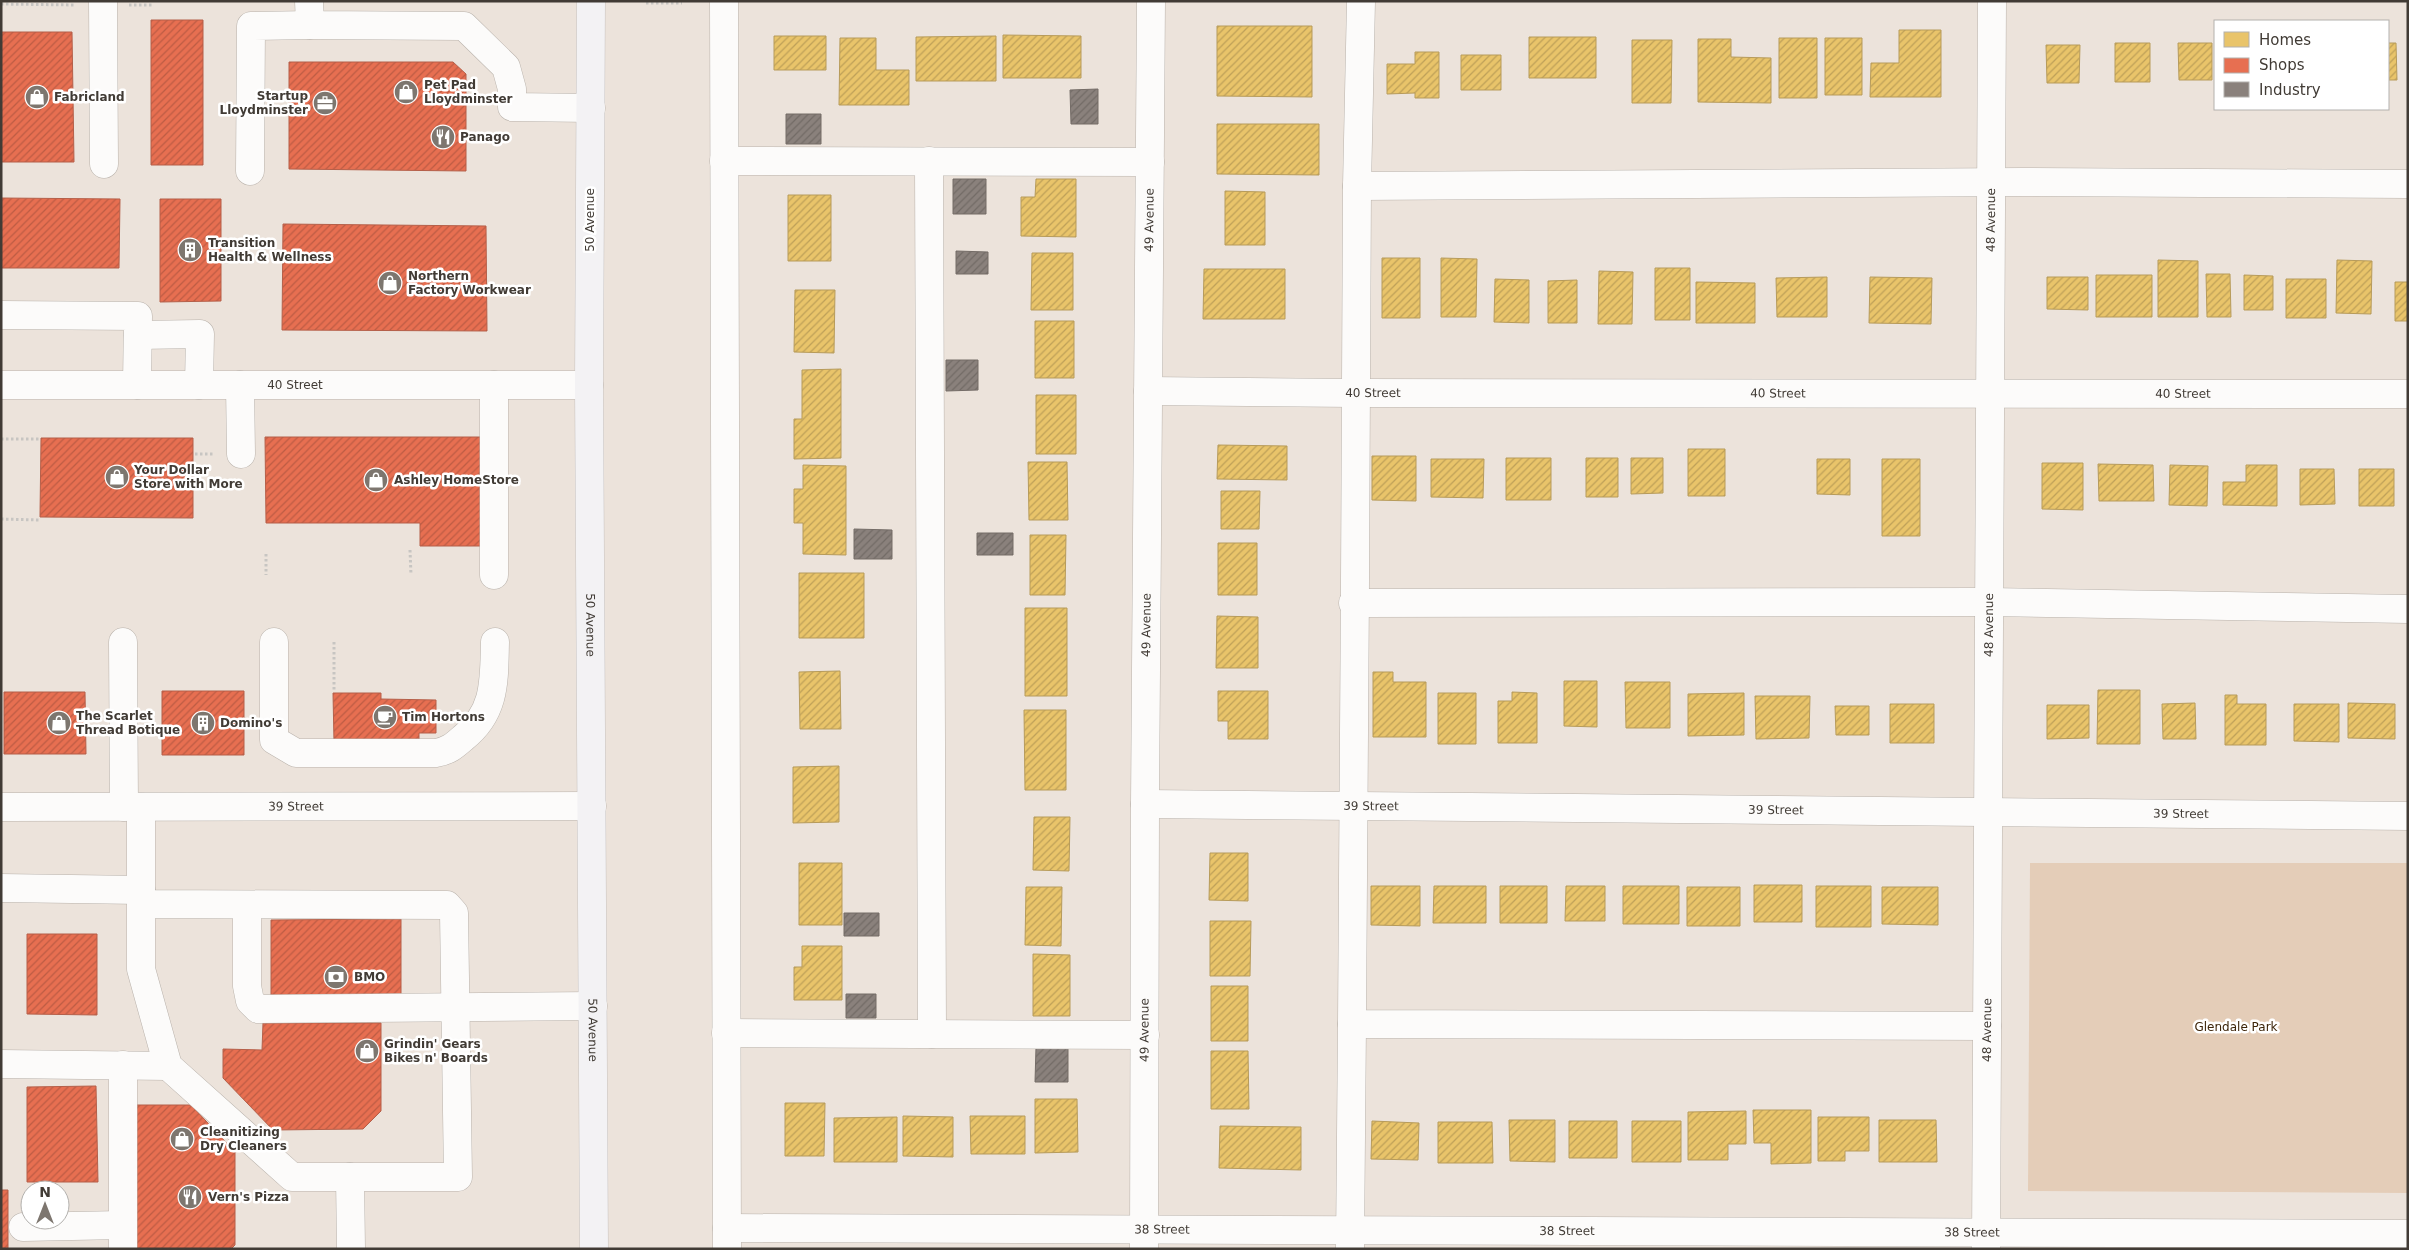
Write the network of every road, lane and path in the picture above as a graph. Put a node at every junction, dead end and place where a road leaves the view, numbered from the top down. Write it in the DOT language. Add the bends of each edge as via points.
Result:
graph roads {
  1 [pos="591,1"];
  2 [pos="724,1"];
  3 [pos="1151,1"];
  4 [pos="1361,1"];
  5 [pos="1992,1"];
  6 [pos="112,3"];
  7 [pos="646,3"];
  8 [pos="682,3"];
  9 [pos="1,4"];
  10 [pos="72,5"];
  11 [pos="152,5"];
  12 [pos="310,13"];
  13 [pos="590,108"];
  14 [pos="724,161"];
  15 [pos="929,161"];
  16 [pos="1150,162"];
  17 [pos="104,164"];
  18 [pos="250,171"];
  19 [pos="1991,183"];
  20 [pos="2408,184"];
  21 [pos="1357,186"];
  22 [pos="1,315"];
  23 [pos="138,335"];
  24 [pos="1,386"];
  25 [pos="137,386"];
  26 [pos="199,386"];
  27 [pos="240,386"];
  28 [pos="494,386"];
  29 [pos="589,386"];
  30 [pos="1148,391"];
  31 [pos="1355,393"];
  32 [pos="1990,394"];
  33 [pos="2408,394"];
  34 [pos="1,439"];
  35 [pos="39,440"];
  36 [pos="241,454"];
  37 [pos="1,519"];
  38 [pos="39,520"];
  39 [pos="410,550"];
  40 [pos="266,554"];
  41 [pos="266,574"];
  42 [pos="411,575"];
  43 [pos="494,575"];
  44 [pos="1988,602"];
  45 [pos="1353,603"];
  46 [pos="2408,609"];
  47 [pos="123,642"];
  48 [pos="274,642"];
  49 [pos="334,642"];
  50 [pos="495,642"];
  51 [pos="334,692"];
  52 [pos="1145,804"];
  53 [pos="592,806"];
  54 [pos="1354,806"];
  55 [pos="133,807"];
  56 [pos="1,808"];
  57 [pos="1987,812"];
  58 [pos="2408,816"];
  59 [pos="1,888"];
  60 [pos="141,897"];
  61 [pos="248,905"];
  62 [pos="593,1006"];
  63 [pos="455,1007"];
  64 [pos="1352,1024"];
  65 [pos="1987,1026"];
  66 [pos="726,1033"];
  67 [pos="932,1034"];
  68 [pos="1144,1034"];
  69 [pos="1,1064"];
  70 [pos="123,1065"];
  71 [pos="168,1066"];
  72 [pos="350,1177"];
  73 [pos="53,1230"];
  74 [pos="2408,1234"];
  75 [pos="123,1237"];
  76 [pos="727,1238"];
  77 [pos="1144,1239"];
  78 [pos="1350,1239"];
  79 [pos="1986,1240"];
  80 [pos="351,1249"];
  81 [pos="594,1249"];
  1 -- 13 [label="main road, 50 Avenue"];
  2 -- 14 [label="street"];
  3 -- 16 [label="street, 49 Avenue"];
  4 -- 21 [label="street"];
  5 -- 19 [label="street, 48 Avenue"];
  6 -- 11 [label="path"];
  6 -- 17 [label="street"];
  7 -- 8 [label="path"];
  9 -- 10 [label="path"];
  12 -- 13 [label="street" via="464,26 506,68 512,89 512,108"];
  12 -- 18 [label="street" via="251,26"];
  13 -- 29 [label="main road, 50 Avenue"];
  14 -- 15 [label="street"];
  14 -- 66 [label="street"];
  15 -- 16 [label="street"];
  15 -- 67 [label="street"];
  16 -- 30 [label="street, 49 Avenue"];
  19 -- 20 [label="street"];
  19 -- 21 [label="street"];
  19 -- 32 [label="street, 48 Avenue"];
  21 -- 31 [label="street"];
  22 -- 23 [label="street" via="138,316"];
  23 -- 25 [label="street"];
  23 -- 26 [label="street" via="200,334"];
  24 -- 25 [label="street, 40 Street"];
  25 -- 26 [label="street, 40 Street"];
  26 -- 27 [label="street, 40 Street"];
  27 -- 28 [label="street, 40 Street"];
  27 -- 36 [label="street"];
  28 -- 29 [label="street, 40 Street"];
  28 -- 43 [label="street"];
  29 -- 53 [label="main road, 50 Avenue"];
  30 -- 31 [label="street, 40 Street"];
  30 -- 52 [label="street, 49 Avenue"];
  31 -- 32 [label="street, 40 Street"];
  31 -- 45 [label="street"];
  32 -- 33 [label="street, 40 Street"];
  32 -- 44 [label="street, 48 Avenue"];
  34 -- 35 [label="path"];
  37 -- 38 [label="path"];
  39 -- 42 [label="path"];
  40 -- 41 [label="path"];
  44 -- 45 [label="street"];
  44 -- 46 [label="street"];
  44 -- 57 [label="street, 48 Avenue"];
  45 -- 54 [label="street"];
  47 -- 55 [label="street"];
  48 -- 50 [label="street" via="274,740 296,753 436,753 448,750 476,729 491,704"];
  49 -- 51 [label="path"];
  52 -- 54 [label="street, 39 Street"];
  52 -- 68 [label="street, 49 Avenue"];
  53 -- 55 [label="street, 39 Street"];
  53 -- 62 [label="main road, 50 Avenue"];
  54 -- 57 [label="street, 39 Street"];
  54 -- 64 [label="street"];
  55 -- 56 [label="street, 39 Street"];
  55 -- 60 [label="street"];
  57 -- 58 [label="street, 39 Street"];
  57 -- 65 [label="street, 48 Avenue"];
  59 -- 60 [label="street"];
  60 -- 61 [label="street"];
  60 -- 71 [label="street" via="141,969"];
  61 -- 63 [label="street" via="447,905 454,912"];
  61 -- 63 [label="street" via="247,986 250,1001 258,1009"];
  62 -- 63 [label="street"];
  62 -- 81 [label="main road, 50 Avenue"];
  63 -- 72 [label="street" via="458,1176"];
  64 -- 65 [label="street"];
  64 -- 78 [label="street"];
  65 -- 79 [label="street, 48 Avenue"];
  66 -- 67 [label="street"];
  66 -- 76 [label="street"];
  67 -- 68 [label="street"];
  68 -- 77 [label="street, 49 Avenue"];
  69 -- 70 [label="street"];
  70 -- 71 [label="street"];
  70 -- 75 [label="street"];
  71 -- 72 [label="street" via="292,1178"];
  72 -- 80 [label="street"];
  73 -- 75 [label="street"];
  74 -- 79 [label="street, 38 Street"];
  76 -- 77 [label="street, 38 Street"];
  77 -- 78 [label="street, 38 Street"];
  78 -- 79 [label="street, 38 Street"];
}
